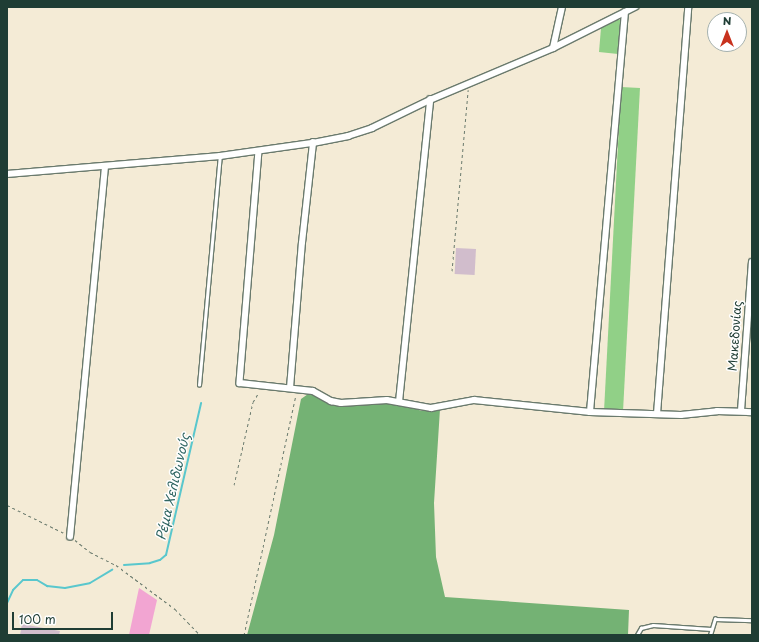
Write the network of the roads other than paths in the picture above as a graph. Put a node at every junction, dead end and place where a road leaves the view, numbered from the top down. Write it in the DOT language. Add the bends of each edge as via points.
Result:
graph roads {
  1 [pos="562,7"];
  2 [pos="635,7"];
  3 [pos="688,7"];
  4 [pos="625,12"];
  5 [pos="553,48"];
  6 [pos="430,100"];
  7 [pos="313,144"];
  8 [pos="259,151"];
  9 [pos="220,156"];
  10 [pos="105,167"];
  11 [pos="7,174"];
  12 [pos="752,262"];
  13 [pos="199,385"];
  14 [pos="290,388"];
  15 [pos="399,402"];
  16 [pos="741,411"];
  17 [pos="590,412"];
  18 [pos="752,412"];
  19 [pos="657,414"];
  20 [pos="70,537"];
  21 [pos="752,620"];
  22 [pos="711,629"];
  23 [pos="637,635"];
  24 [pos="710,635"];
  1 -- 5 [label="street"];
  2 -- 4 [label="street"];
  3 -- 19 [label="street"];
  4 -- 5 [label="street"];
  4 -- 17 [label="street"];
  5 -- 6 [label="street"];
  6 -- 7 [label="street" via="372,128"];
  6 -- 15 [label="street"];
  7 -- 8 [label="street"];
  7 -- 14 [label="street"];
  8 -- 9 [label="street"];
  8 -- 14 [label="street" via="239,377 240,382 245,385"];
  9 -- 10 [label="street"];
  9 -- 13 [label="lane"];
  10 -- 11 [label="street"];
  10 -- 20 [label="street"];
  12 -- 16 [label="street, Μακεδονίας"];
  14 -- 15 [label="street" via="312,391 341,403 372,399"];
  15 -- 17 [label="street" via="431,408 458,401 489,401"];
  16 -- 18 [label="street"];
  16 -- 19 [label="street"];
  17 -- 19 [label="street"];
  21 -- 22 [label="lane" via="715,619"];
  22 -- 23 [label="lane" via="653,625 641,628"];
  22 -- 24 [label="lane"];
}
